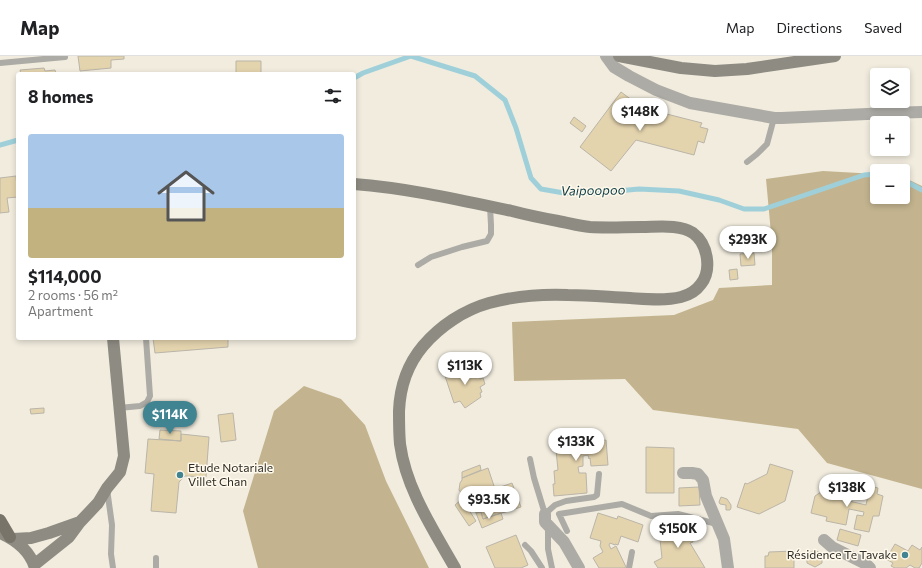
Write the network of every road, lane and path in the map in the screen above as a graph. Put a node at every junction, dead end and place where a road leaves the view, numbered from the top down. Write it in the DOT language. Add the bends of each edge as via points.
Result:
graph roads {
  1 [pos="606,56"];
  2 [pos="619,56"];
  3 [pos="835,56"];
  4 [pos="65,57"];
  5 [pos="0,63"];
  6 [pos="922,112"];
  7 [pos="774,118"];
  8 [pos="747,162"];
  9 [pos="356,184"];
  10 [pos="490,207"];
  11 [pos="418,265"];
  12 [pos="113,340"];
  13 [pos="146,340"];
  14 [pos="119,408"];
  15 [pos="530,459"];
  16 [pos="683,473"];
  17 [pos="598,474"];
  18 [pos="107,488"];
  19 [pos="545,514"];
  20 [pos="0,520"];
  21 [pos="80,522"];
  22 [pos="717,524"];
  23 [pos="548,526"];
  24 [pos="567,531"];
  25 [pos="8,537"];
  26 [pos="824,540"];
  27 [pos="525,545"];
  28 [pos="632,552"];
  29 [pos="156,558"];
  30 [pos="34,566"];
  31 [pos="113,568"];
  32 [pos="156,568"];
  33 [pos="455,568"];
  34 [pos="542,568"];
  35 [pos="552,568"];
  36 [pos="579,568"];
  37 [pos="629,568"];
  38 [pos="728,568"];
  39 [pos="870,568"];
  1 -- 7 [label="street" via="614,67 629,76 690,103"];
  2 -- 3 [label="main road" via="681,68 715,71"];
  4 -- 5 [label="lane"];
  6 -- 7 [label="street"];
  7 -- 8 [label="lane" via="767,144"];
  9 -- 10 [label="main road" via="394,188"];
  10 -- 11 [label="lane" via="491,234 487,241 431,257"];
  10 -- 33 [label="main road" via="590,227 677,227 692,232 700,241 706,252 707,264 701,284 689,295 679,298 551,295 487,304 447,324 416,354 402,383 399,430 402,457 419,503"];
  12 -- 14 [label="main road"];
  13 -- 14 [label="lane" via="150,396 147,402 140,406"];
  14 -- 18 [label="main road" via="124,456 120,472"];
  15 -- 19 [label="lane"];
  16 -- 22 [label="street" via="698,474 703,480"];
  17 -- 19 [label="lane" via="597,495 555,505"];
  18 -- 21 [label="main road" via="98,503"];
  18 -- 31 [label="lane" via="112,525"];
  19 -- 23 [label="street"];
  20 -- 25 [label="main road"];
  21 -- 25 [label="main road" via="30,538"];
  21 -- 30 [label="main road" via="69,537"];
  22 -- 24 [label="lane" via="678,514 651,516 622,504 559,514"];
  22 -- 38 [label="street" via="724,539"];
  23 -- 35 [label="lane" via="548,549"];
  23 -- 36 [label="street" via="564,542"];
  25 -- 30 [label="main road" via="22,546"];
  26 -- 39 [label="street"];
  27 -- 34 [label="lane"];
  28 -- 37 [label="lane"];
  29 -- 32 [label="lane"];
}
